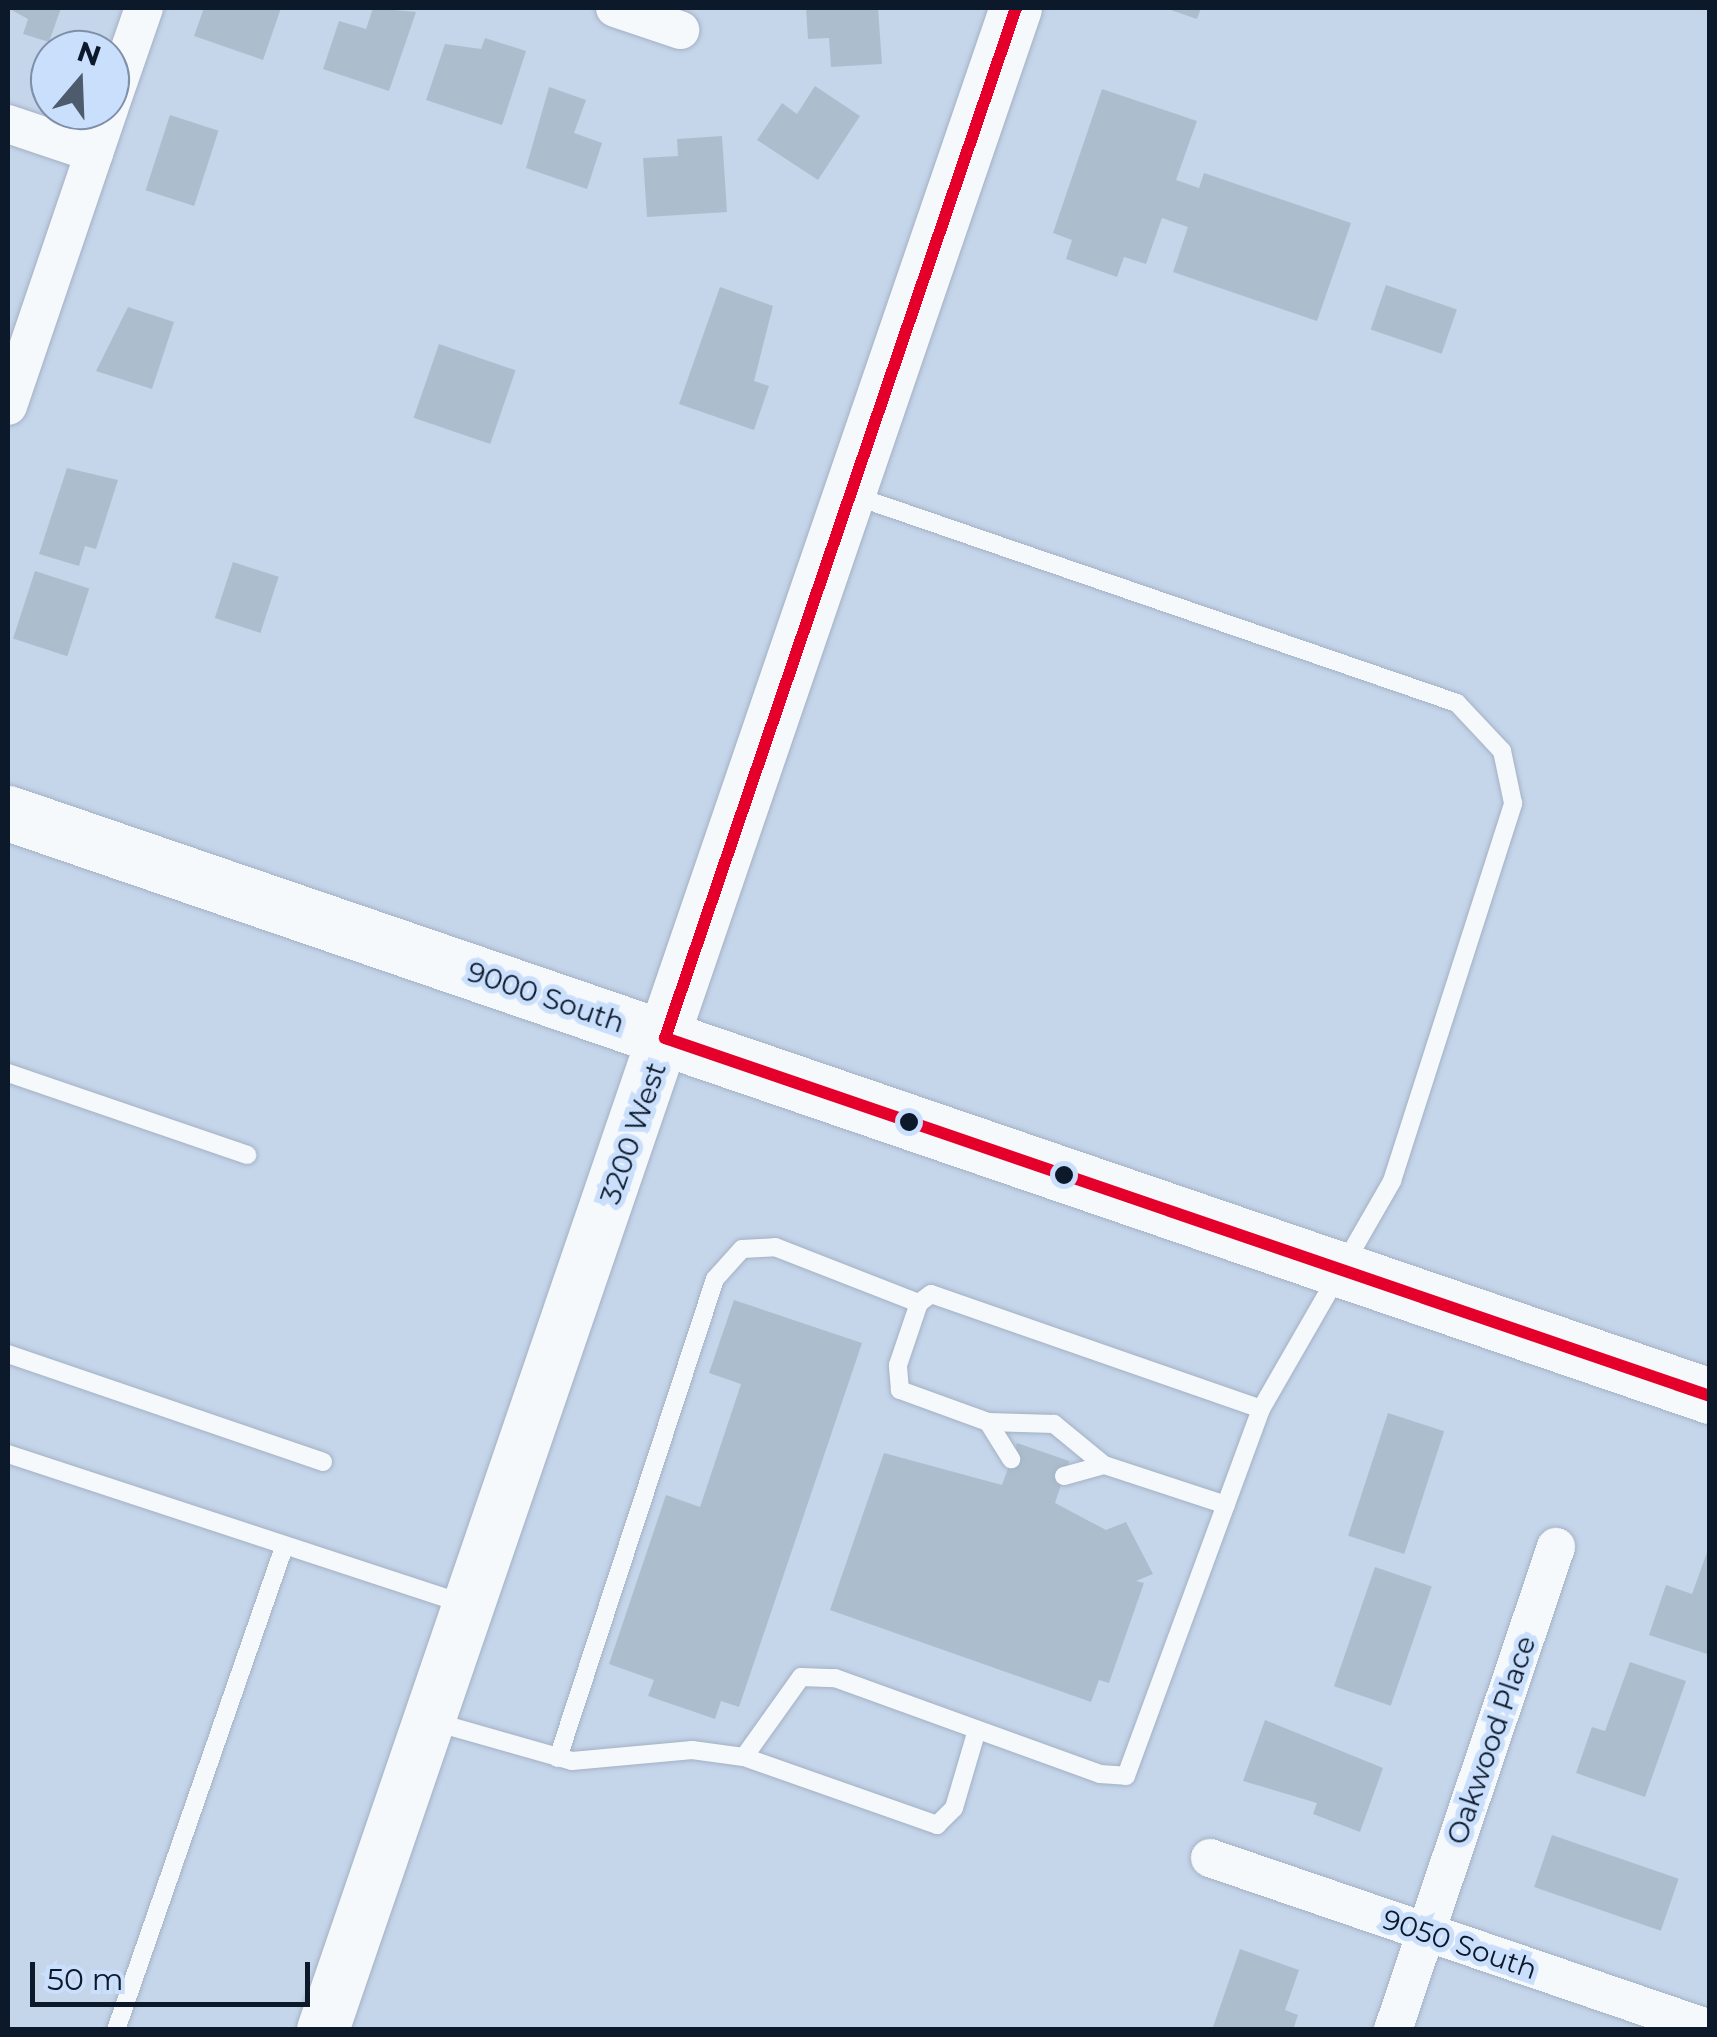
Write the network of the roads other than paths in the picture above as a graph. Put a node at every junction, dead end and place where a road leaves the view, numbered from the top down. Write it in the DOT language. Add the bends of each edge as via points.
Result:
graph roads {
  1 [pos="144,8"];
  2 [pos="615,8"];
  3 [pos="1016,8"];
  4 [pos="680,30"];
  5 [pos="130,48"];
  6 [pos="8,124"];
  7 [pos="102,130"];
  8 [pos="94,153"];
  9 [pos="8,406"];
  10 [pos="850,494"];
  11 [pos="8,813"];
  12 [pos="665,1038"];
  13 [pos="8,1072"];
  14 [pos="247,1155"];
  15 [pos="1337,1268"];
  16 [pos="919,1303"];
  17 [pos="8,1354"];
  18 [pos="1710,1396"];
  19 [pos="1260,1409"];
  20 [pos="988,1422"];
  21 [pos="8,1454"];
  22 [pos="1011,1459"];
  23 [pos="323,1462"];
  24 [pos="1104,1465"];
  25 [pos="1064,1476"];
  26 [pos="1226,1505"];
  27 [pos="284,1547"];
  28 [pos="1556,1547"];
  29 [pos="469,1606"];
  30 [pos="430,1720"];
  31 [pos="978,1730"];
  32 [pos="744,1757"];
  33 [pos="558,1758"];
  34 [pos="1210,1858"];
  35 [pos="1426,1932"];
  36 [pos="1710,2029"];
  37 [pos="116,2030"];
  38 [pos="323,2030"];
  39 [pos="1393,2030"];
  1 -- 5 [label="street"];
  2 -- 4 [label="street"];
  3 -- 10 [label="street, 3200 West"];
  6 -- 8 [label="street"];
  7 -- 8 [label="street"];
  8 -- 9 [label="street"];
  10 -- 12 [label="street, 3200 West"];
  10 -- 15 [label="lane" via="1443,698 1502,751 1512,791 1505,837 1392,1181"];
  11 -- 12 [label="main road, 9000 South"];
  12 -- 15 [label="main road, 9000 South"];
  12 -- 29 [label="street, 3200 West"];
  13 -- 14 [label="lane"];
  15 -- 18 [label="main road, 9000 South"];
  15 -- 19 [label="lane"];
  16 -- 19 [label="lane" via="932,1294"];
  16 -- 20 [label="lane" via="898,1364 900,1390"];
  16 -- 33 [label="lane" via="776,1247 742,1250 714,1279"];
  17 -- 23 [label="lane"];
  19 -- 26 [label="lane"];
  20 -- 22 [label="lane"];
  20 -- 24 [label="lane" via="1054,1424"];
  21 -- 27 [label="lane"];
  24 -- 25 [label="lane"];
  24 -- 26 [label="lane"];
  26 -- 31 [label="lane" via="1126,1776"];
  27 -- 29 [label="lane"];
  27 -- 37 [label="lane"];
  28 -- 35 [label="street, Oakwood Place"];
  29 -- 30 [label="street, 3200 West"];
  30 -- 33 [label="lane"];
  30 -- 38 [label="street, 3200 West"];
  31 -- 32 [label="lane" via="834,1678 801,1677"];
  31 -- 32 [label="lane" via="954,1808 937,1824"];
  32 -- 33 [label="lane" via="692,1750"];
  34 -- 35 [label="street, 9050 South"];
  35 -- 36 [label="street, 9050 South"];
  35 -- 39 [label="street, Oakwood Place"];
}
